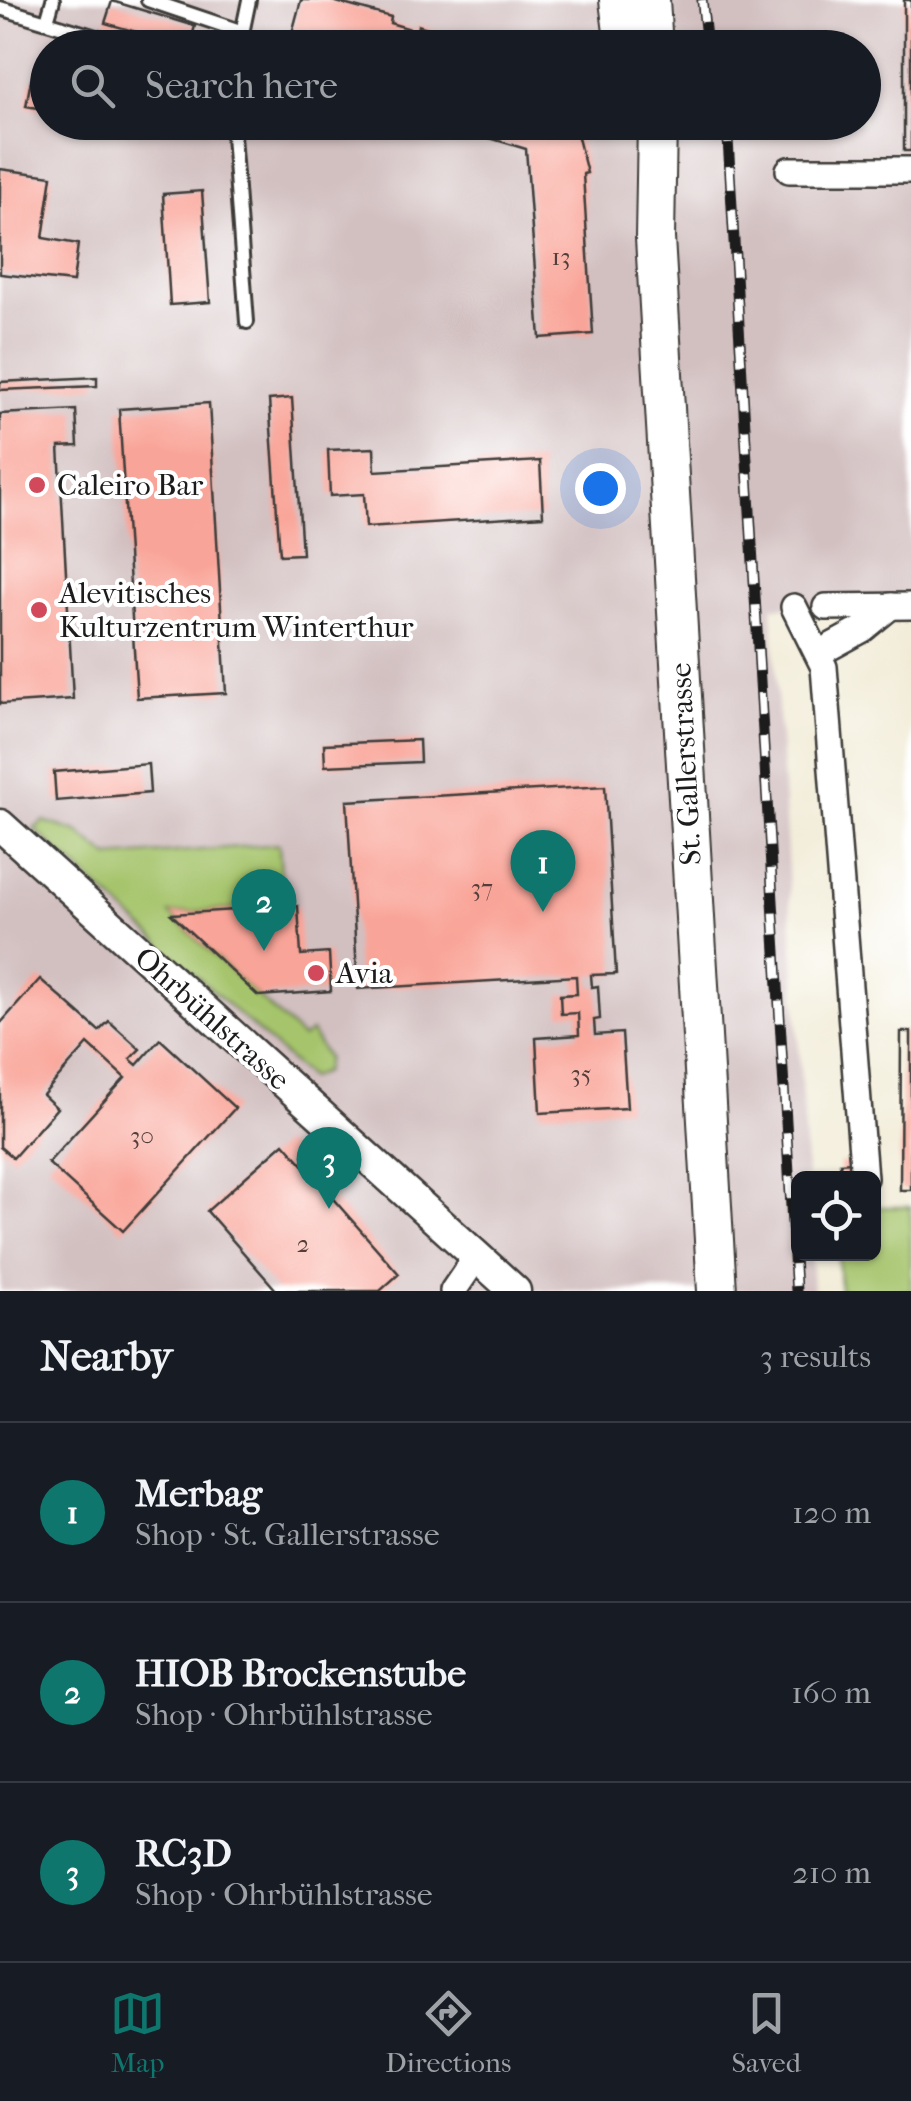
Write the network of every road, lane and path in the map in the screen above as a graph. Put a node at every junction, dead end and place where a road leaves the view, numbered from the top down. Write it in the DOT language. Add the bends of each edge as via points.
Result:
graph roads {
  1 [pos="53,0"];
  2 [pos="148,0"];
  3 [pos="619,0"];
  4 [pos="650,0"];
  5 [pos="250,1"];
  6 [pos="0,8"];
  7 [pos="47,21"];
  8 [pos="76,30"];
  9 [pos="236,30"];
  10 [pos="243,30"];
  11 [pos="623,30"];
  12 [pos="652,30"];
  13 [pos="233,140"];
  14 [pos="637,140"];
  15 [pos="658,140"];
  16 [pos="789,170"];
  17 [pos="911,170"];
  18 [pos="655,238"];
  19 [pos="247,322"];
  20 [pos="901,606"];
  21 [pos="794,607"];
  22 [pos="826,607"];
  23 [pos="819,653"];
  24 [pos="0,826"];
  25 [pos="864,1171"];
  26 [pos="476,1258"];
  27 [pos="452,1291"];
  28 [pos="515,1291"];
  29 [pos="717,1291"];
  1 -- 7 [label="lane"];
  2 -- 9 [label="lane"];
  3 -- 11 [label="main road"];
  4 -- 12 [label="main road"];
  5 -- 10 [label="lane"];
  6 -- 7 [label="lane"];
  7 -- 8 [label="lane"];
  13 -- 19 [label="lane"];
  14 -- 18 [label="main road, St. Gallerstrasse"];
  15 -- 18 [label="main road, St. Gallerstrasse"];
  16 -- 17 [label="street"];
  18 -- 29 [label="main road, St. Gallerstrasse"];
  20 -- 22 [label="street"];
  20 -- 23 [label="street"];
  21 -- 23 [label="street"];
  23 -- 25 [label="street"];
  24 -- 26 [label="street, Ohrbühlstrasse"];
  26 -- 27 [label="street"];
  26 -- 28 [label="street, Ohrbühlstrasse"];
}
